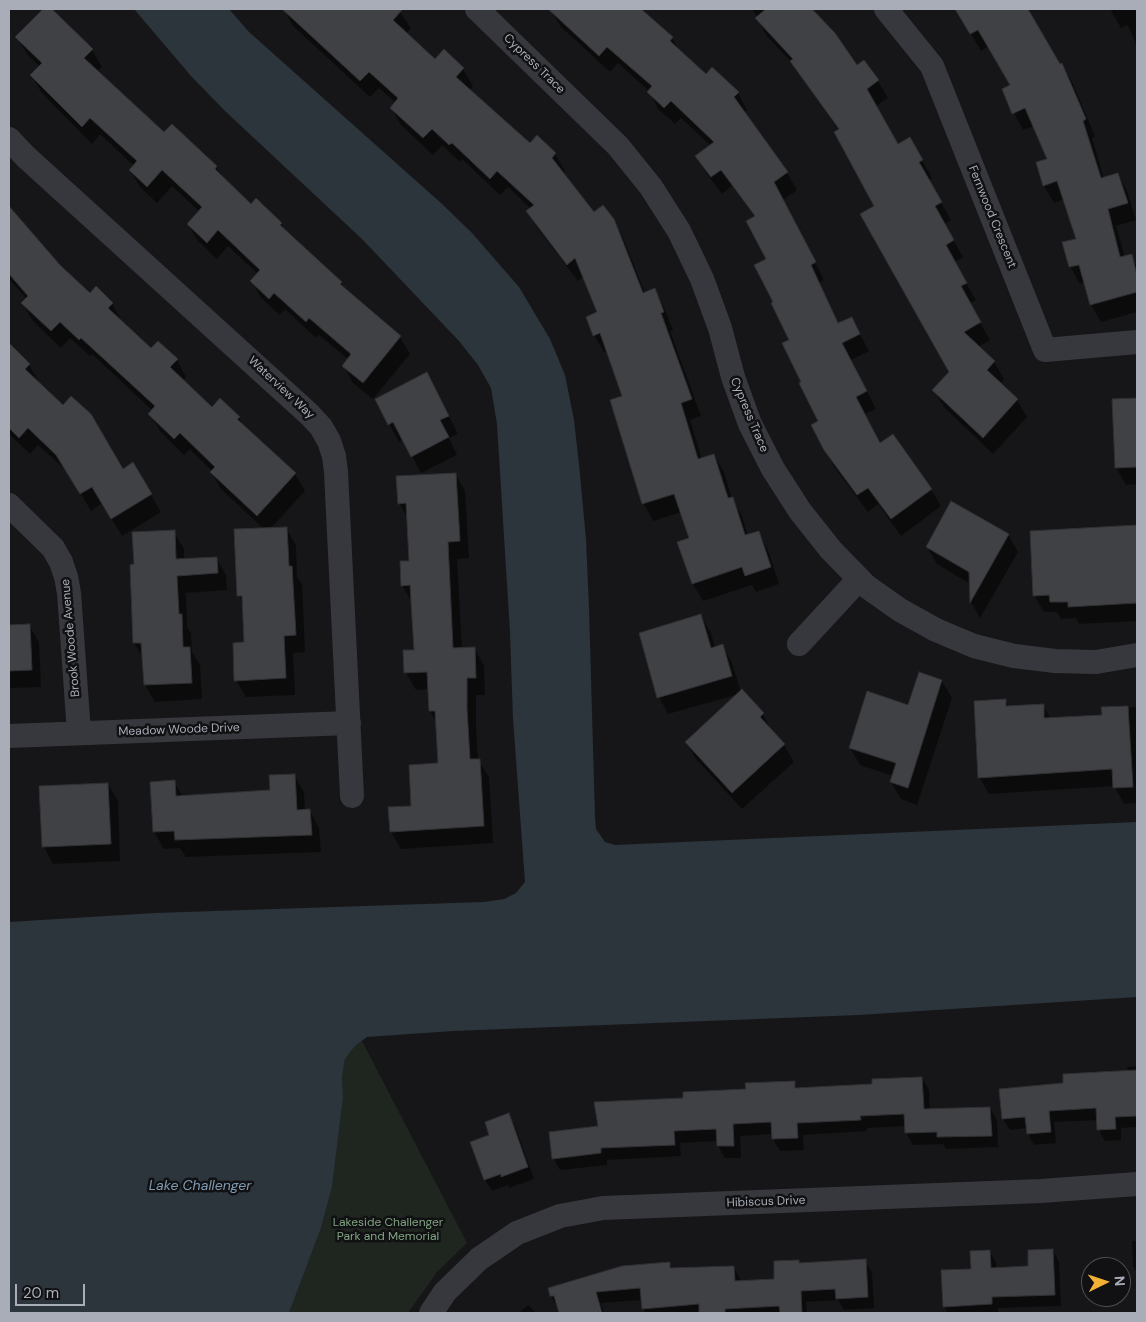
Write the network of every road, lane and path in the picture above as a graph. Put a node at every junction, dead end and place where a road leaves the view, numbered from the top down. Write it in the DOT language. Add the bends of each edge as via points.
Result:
graph roads {
  1 [pos="477,9"];
  2 [pos="886,9"];
  3 [pos="9,139"];
  4 [pos="1137,342"];
  5 [pos="9,505"];
  6 [pos="859,579"];
  7 [pos="799,644"];
  8 [pos="1137,655"];
  9 [pos="349,723"];
  10 [pos="79,734"];
  11 [pos="9,736"];
  12 [pos="352,796"];
  13 [pos="1137,1184"];
  14 [pos="431,1313"];
  1 -- 6 [label="street, Cypress Trace" via="618,146 651,187 679,232 702,279 750,424 773,469 800,511"];
  2 -- 4 [label="street, Fernwood Crescent" via="932,66 1044,350"];
  3 -- 9 [label="street, Waterview Way" via="321,427 332,448 336,472"];
  5 -- 10 [label="street, Brook Woode Avenue" via="53,548 66,577"];
  6 -- 7 [label="street"];
  6 -- 8 [label="street, Cypress Trace" via="900,610 974,646 1014,656 1055,661 1096,662"];
  9 -- 10 [label="street, Meadow Woode Drive"];
  9 -- 12 [label="street, Waterview Way"];
  10 -- 11 [label="street, Meadow Woode Drive"];
  13 -- 14 [label="street, Hibiscus Drive" via="595,1210 560,1216 517,1233 479,1259 445,1292"];
}
